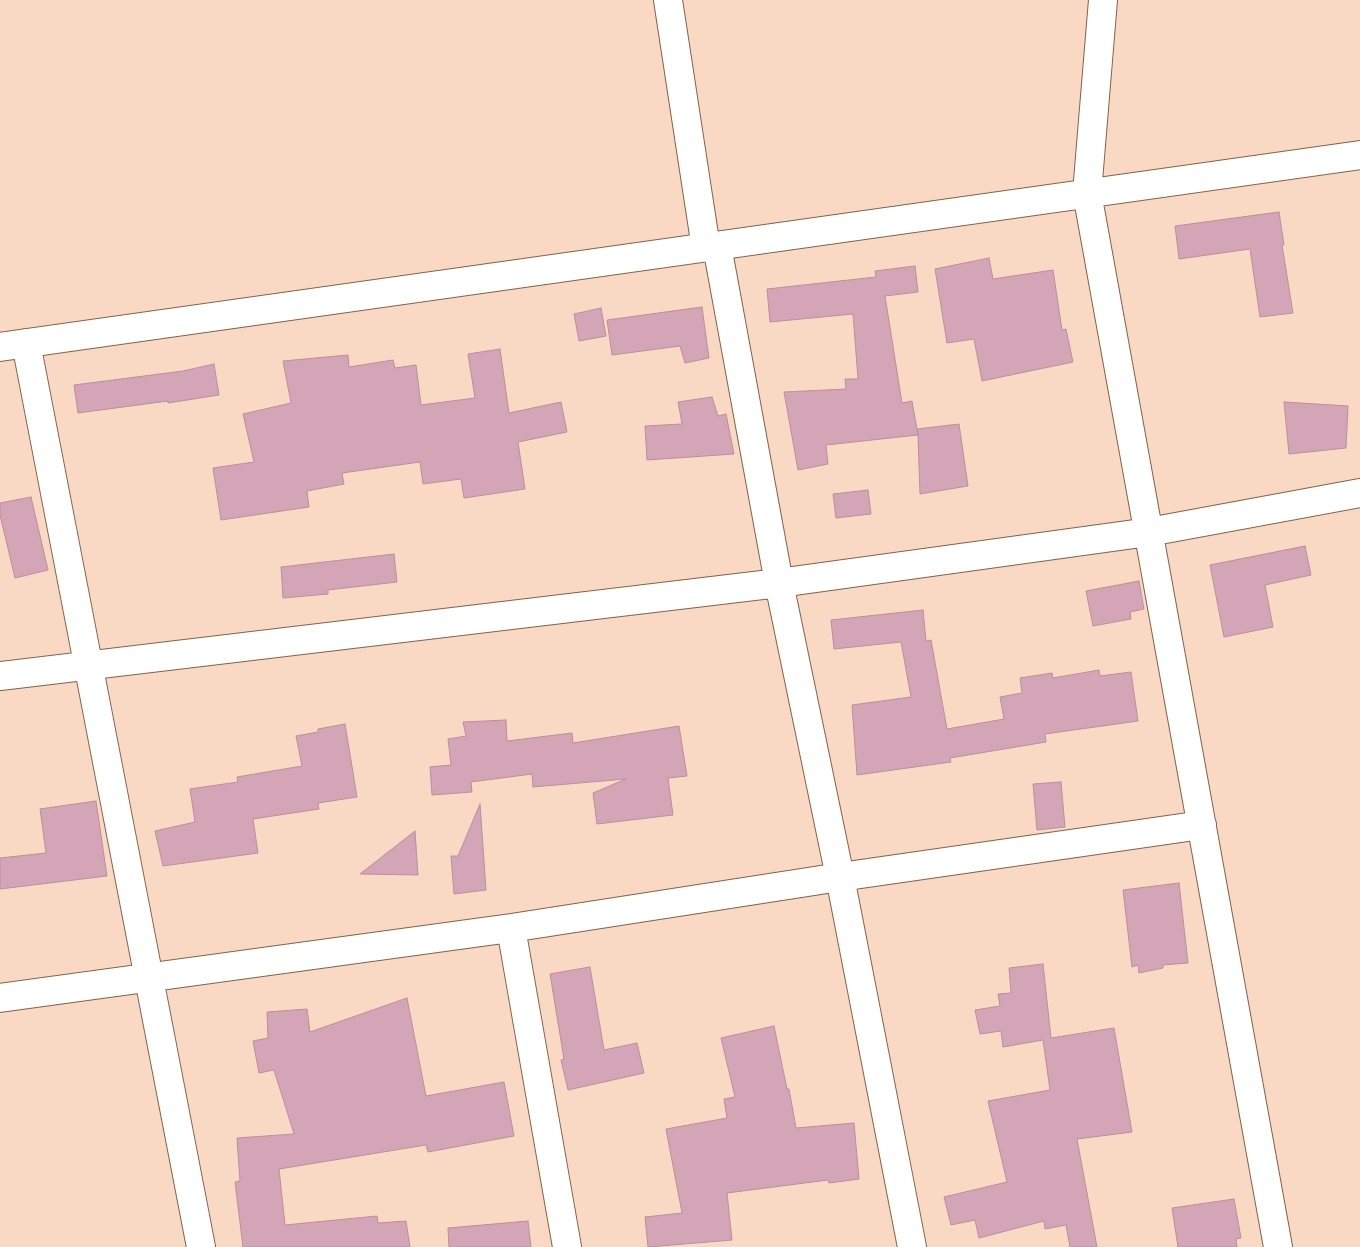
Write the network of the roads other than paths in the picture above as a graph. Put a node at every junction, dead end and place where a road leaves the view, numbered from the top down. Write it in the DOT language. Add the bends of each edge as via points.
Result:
graph roads {
  1 [pos="668,0"];
  2 [pos="1103,0"];
  3 [pos="1360,155"];
  4 [pos="1087,193"];
  5 [pos="712,247"];
  6 [pos="26,343"];
  7 [pos="0,347"];
  8 [pos="1360,493"];
  9 [pos="1149,532"];
  10 [pos="779,583"];
  11 [pos="89,666"];
  12 [pos="0,676"];
  13 [pos="1202,826"];
  14 [pos="840,877"];
  15 [pos="510,928"];
  16 [pos="149,976"];
  17 [pos="0,998"];
  18 [pos="201,1247"];
  19 [pos="567,1247"];
  20 [pos="912,1247"];
  21 [pos="1278,1247"];
  1 -- 5 [label="street"];
  2 -- 4 [label="street"];
  3 -- 4 [label="street"];
  4 -- 5 [label="street"];
  4 -- 9 [label="street"];
  5 -- 6 [label="street"];
  5 -- 10 [label="street"];
  6 -- 7 [label="street"];
  6 -- 11 [label="street"];
  8 -- 9 [label="street"];
  9 -- 10 [label="street"];
  9 -- 13 [label="street"];
  10 -- 11 [label="street"];
  10 -- 14 [label="street"];
  11 -- 12 [label="street"];
  11 -- 16 [label="street"];
  13 -- 14 [label="street"];
  13 -- 21 [label="street"];
  14 -- 15 [label="street"];
  14 -- 20 [label="street"];
  15 -- 16 [label="street"];
  15 -- 19 [label="street"];
  16 -- 17 [label="street"];
  16 -- 18 [label="street"];
}
